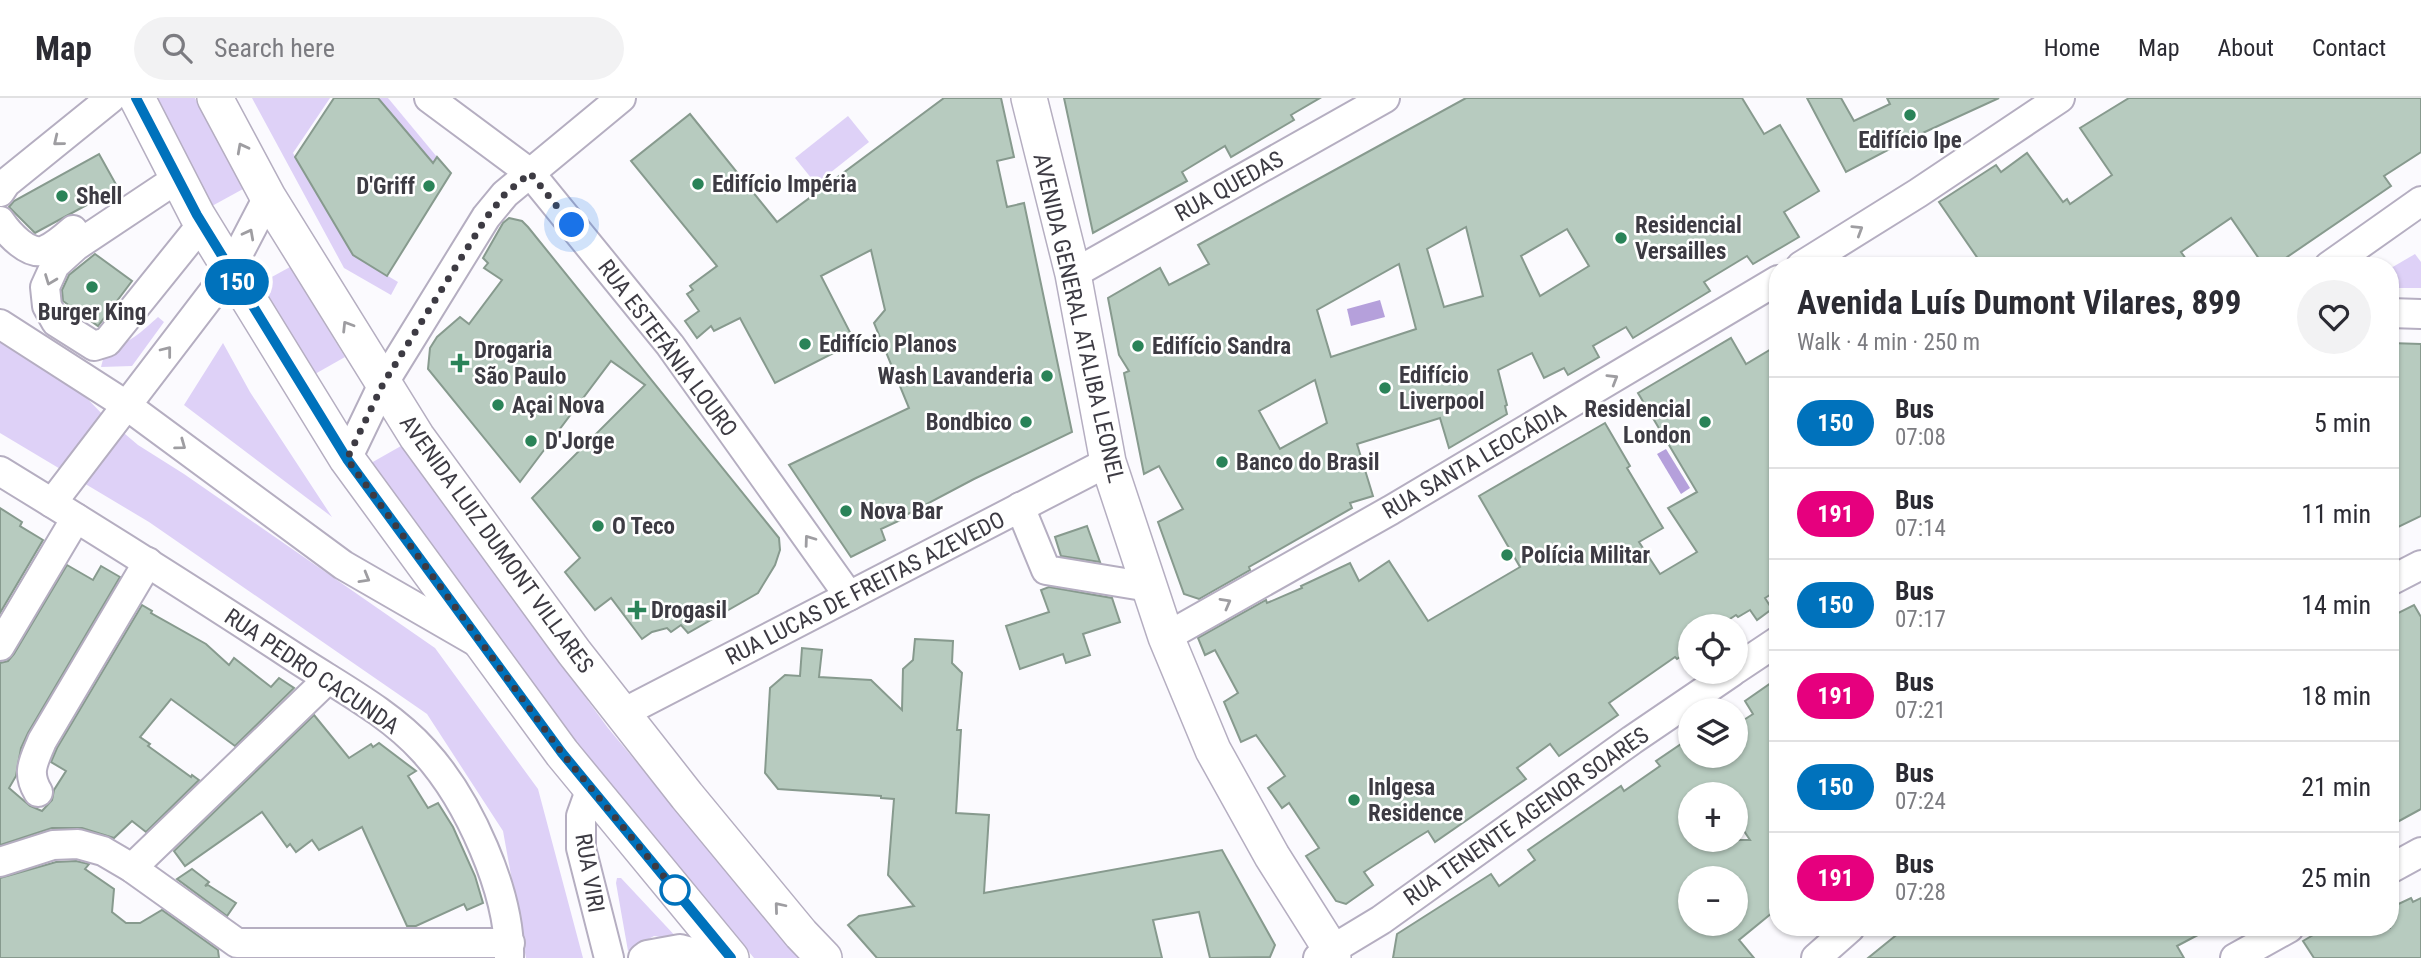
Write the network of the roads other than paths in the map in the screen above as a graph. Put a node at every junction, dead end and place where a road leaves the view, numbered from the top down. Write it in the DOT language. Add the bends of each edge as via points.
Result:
graph roads {
  1 [pos="111,98"];
  2 [pos="136,98"];
  3 [pos="215,98"];
  4 [pos="429,98"];
  5 [pos="621,98"];
  6 [pos="1029,98"];
  7 [pos="2060,98"];
  8 [pos="1373,101"];
  9 [pos="174,171"];
  10 [pos="530,173"];
  11 [pos="0,192"];
  12 [pos="268,197"];
  13 [pos="2421,201"];
  14 [pos="0,221"];
  15 [pos="202,224"];
  16 [pos="1815,257"];
  17 [pos="2342,257"];
  18 [pos="230,270"];
  19 [pos="1073,274"];
  20 [pos="1769,285"];
  21 [pos="2399,313"];
  22 [pos="2421,314"];
  23 [pos="0,324"];
  24 [pos="383,384"];
  25 [pos="126,405"];
  26 [pos="347,459"];
  27 [pos="1108,462"];
  28 [pos="0,471"];
  29 [pos="52,503"];
  30 [pos="1020,507"];
  31 [pos="76,517"];
  32 [pos="148,562"];
  33 [pos="2421,565"];
  34 [pos="2399,576"];
  35 [pos="1149,587"];
  36 [pos="849,596"];
  37 [pos="1166,637"];
  38 [pos="0,646"];
  39 [pos="485,647"];
  40 [pos="1769,647"];
  41 [pos="1748,661"];
  42 [pos="328,679"];
  43 [pos="1715,684"];
  44 [pos="623,713"];
  45 [pos="591,788"];
  46 [pos="38,792"];
  47 [pos="2421,852"];
  48 [pos="0,862"];
  49 [pos="2399,864"];
  50 [pos="132,868"];
  51 [pos="1841,936"];
  52 [pos="2275,936"];
  53 [pos="237,950"];
  54 [pos="509,951"];
  55 [pos="1333,956"];
  56 [pos="609,958"];
  57 [pos="643,958"];
  58 [pos="714,958"];
  59 [pos="731,958"];
  60 [pos="824,958"];
  61 [pos="1816,958"];
  62 [pos="2235,958"];
  1 -- 11 [label="street, one-way"];
  2 -- 9 [label="main road"];
  12 -- 3 [label="main road, AVENIDA LUIZ DUMONT VILLARES, one-way"];
  4 -- 10 [label="street, RUA ESTEFÂNIA LOURO"];
  5 -- 10 [label="street"];
  6 -- 19 [label="main road, AVENIDA GENERAL ATALIBA LEONEL"];
  16 -- 7 [label="street, one-way"];
  8 -- 19 [label="street, RUA QUEDAS"];
  9 -- 14 [label="street" via="44,251 36,252 21,243"];
  9 -- 15 [label="main road"];
  9 -- 15 [label="street, one-way" via="55,265 45,287 47,306 56,321 94,346 107,342"];
  10 -- 24 [label="street" via="486,218"];
  36 -- 10 [label="street, RUA ESTEFÂNIA LOURO, one-way" via="670,345"];
  18 -- 12 [label="street, one-way"];
  24 -- 12 [label="main road, AVENIDA LUIZ DUMONT VILLARES, one-way"];
  13 -- 17 [label="street"];
  15 -- 18 [label="main road"];
  25 -- 18 [label="street, one-way"];
  18 -- 26 [label="main road"];
  19 -- 27 [label="main road, AVENIDA GENERAL ATALIBA LEONEL"];
  37 -- 20 [label="street, RUA SANTA LEOCÁDIA, one-way" via="1403,503"];
  21 -- 22 [label="street"];
  23 -- 25 [label="street"];
  24 -- 26 [label="street"];
  24 -- 44 [label="main road, AVENIDA LUIZ DUMONT VILLARES" via="432,459"];
  25 -- 29 [label="street"];
  25 -- 39 [label="street, one-way" via="343,565"];
  26 -- 39 [label="main road"];
  27 -- 30 [label="street, RUA LUCAS DE FREITAS AZEVEDO"];
  27 -- 35 [label="main road, AVENIDA GENERAL ATALIBA LEONEL"];
  28 -- 29 [label="street, RUA PEDRO CACUNDA"];
  29 -- 31 [label="street, RUA PEDRO CACUNDA"];
  30 -- 35 [label="street" via="1046,570"];
  30 -- 36 [label="street, RUA LUCAS DE FREITAS AZEVEDO"];
  31 -- 32 [label="street, RUA PEDRO CACUNDA"];
  31 -- 38 [label="street"];
  32 -- 42 [label="street, RUA PEDRO CACUNDA"];
  32 -- 46 [label="street" via="42,741 32,765 32,782"];
  33 -- 34 [label="street"];
  35 -- 37 [label="main road, AVENIDA GENERAL ATALIBA LEONEL"];
  36 -- 44 [label="street, RUA LUCAS DE FREITAS AZEVEDO"];
  37 -- 55 [label="main road, AVENIDA GENERAL ATALIBA LEONEL" via="1213,750"];
  39 -- 45 [label="main road"];
  40 -- 41 [label="street, RUA TENENTE AGENOR SOARES"];
  42 -- 50 [label="street"];
  42 -- 54 [label="street, RUA PEDRO CACUNDA" via="386,717 425,751 454,793 494,874 503,901"];
  43 -- 55 [label="street, RUA TENENTE AGENOR SOARES"];
  60 -- 44 [label="main road, AVENIDA LUIZ DUMONT VILLARES, one-way"];
  45 -- 56 [label="street, RUA VIRI" via="581,816 581,848"];
  45 -- 59 [label="main road"];
  47 -- 49 [label="street"];
  48 -- 50 [label="street" via="53,845 78,844 103,851"];
  50 -- 53 [label="street"];
  51 -- 61 [label="street"];
  52 -- 62 [label="street"];
  53 -- 54 [label="street"];
  57 -- 58 [label="street" via="680,948"];
}
